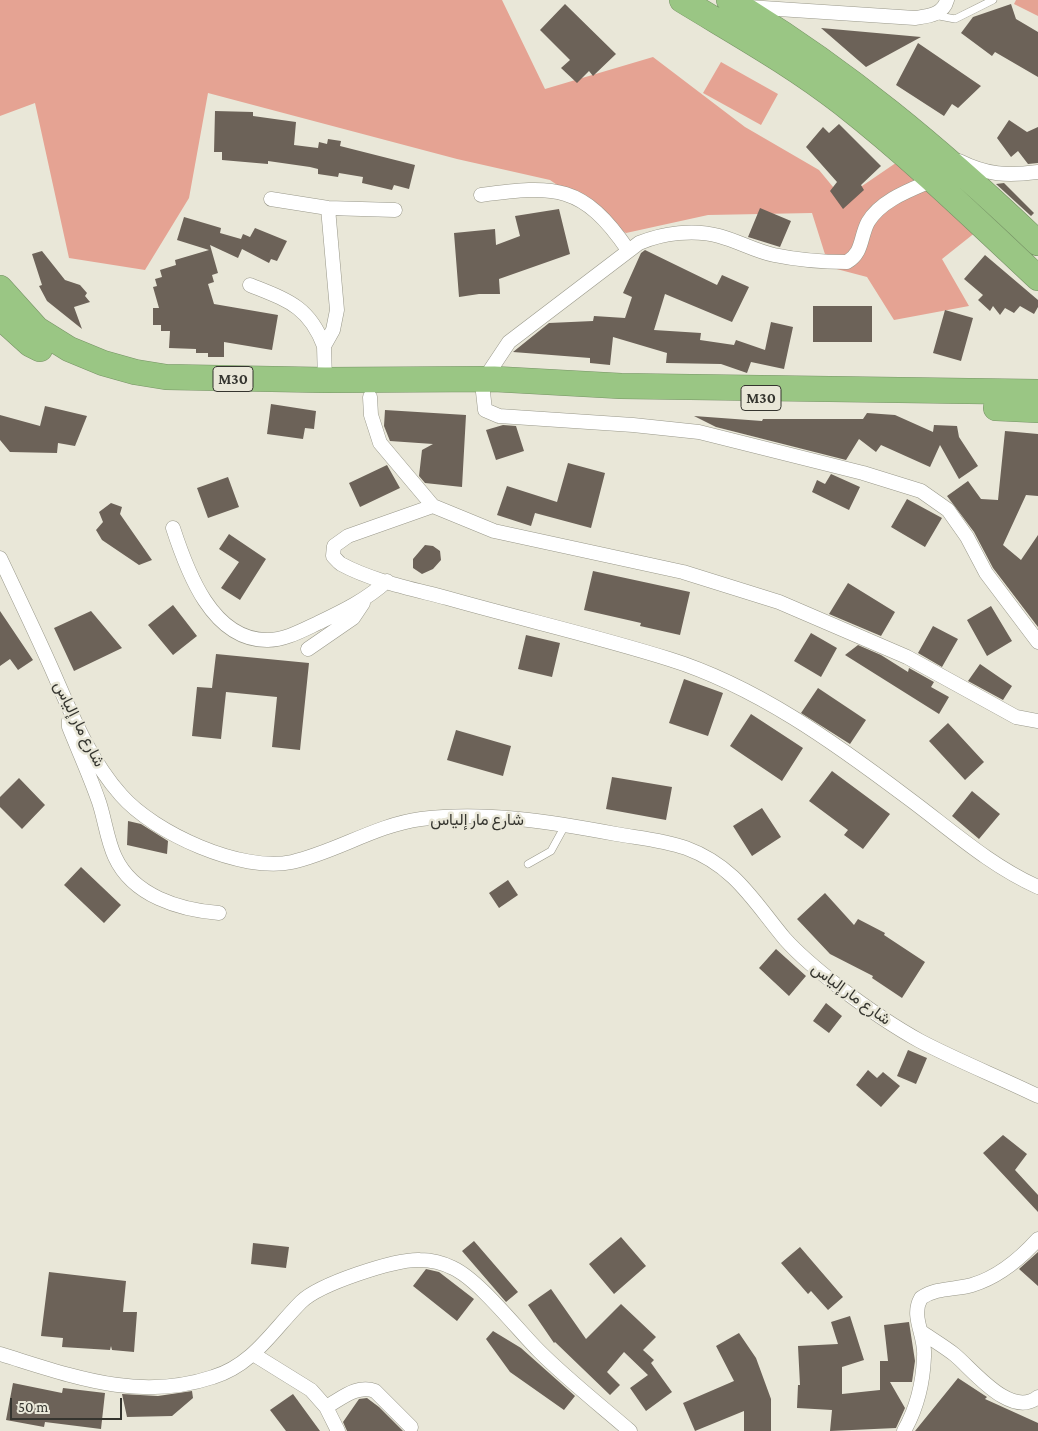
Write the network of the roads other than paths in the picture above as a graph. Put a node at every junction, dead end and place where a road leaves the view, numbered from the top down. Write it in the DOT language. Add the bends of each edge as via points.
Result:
graph roads {
  1 [pos="682,0"];
  2 [pos="947,0"];
  3 [pos="993,0"];
  4 [pos="734,3"];
  5 [pos="934,15"];
  6 [pos="940,171"];
  7 [pos="1038,172"];
  8 [pos="481,195"];
  9 [pos="270,199"];
  10 [pos="328,208"];
  11 [pos="396,210"];
  12 [pos="1038,243"];
  13 [pos="628,250"];
  14 [pos="1038,278"];
  15 [pos="250,285"];
  16 [pos="0,288"];
  17 [pos="0,317"];
  18 [pos="324,346"];
  19 [pos="325,380"];
  20 [pos="489,386"];
  21 [pos="1038,392"];
  22 [pos="370,397"];
  23 [pos="1038,410"];
  24 [pos="433,506"];
  25 [pos="173,528"];
  26 [pos="0,558"];
  27 [pos="386,581"];
  28 [pos="364,600"];
  29 [pos="1038,642"];
  30 [pos="308,650"];
  31 [pos="71,713"];
  32 [pos="1038,721"];
  33 [pos="558,824"];
  34 [pos="528,864"];
  35 [pos="1038,887"];
  36 [pos="219,913"];
  37 [pos="1038,1096"];
  38 [pos="1038,1239"];
  39 [pos="923,1333"];
  40 [pos="0,1354"];
  41 [pos="253,1354"];
  42 [pos="1038,1397"];
  43 [pos="326,1407"];
  44 [pos="411,1427"];
  45 [pos="338,1431"];
  46 [pos="630,1431"];
  47 [pos="904,1431"];
  1 -- 6 [label="highway" via="794,69"];
  2 -- 5 [label="street"];
  3 -- 5 [label="lane" via="955,19"];
  4 -- 5 [label="street" via="915,18"];
  4 -- 6 [label="highway" via="846,76"];
  6 -- 7 [label="street" via="955,160 986,172 1008,176"];
  6 -- 12 [label="highway"];
  6 -- 13 [label="street" via="876,213 865,228 860,249 847,262 772,255 719,236 698,233 651,238"];
  6 -- 14 [label="highway"];
  8 -- 13 [label="street" via="538,189 577,197 599,213"];
  9 -- 10 [label="street"];
  10 -- 11 [label="street"];
  10 -- 18 [label="street" via="337,310 333,330"];
  13 -- 20 [label="street" via="509,342 492,369"];
  15 -- 18 [label="street" via="299,308 312,321"];
  16 -- 19 [label="highway, M30" via="37,329 69,349 103,363 166,377"];
  17 -- 22 [label="highway, M30" via="30,344 58,358 122,380 201,390"];
  18 -- 19 [label="street"];
  19 -- 20 [label="highway, M30"];
  20 -- 21 [label="highway, M30"];
  20 -- 22 [label="highway, M30"];
  20 -- 23 [label="highway, M30"];
  20 -- 29 [label="street" via="485,410 499,416 634,424 700,432 921,491 948,510 992,580"];
  22 -- 24 [label="street" via="380,443"];
  24 -- 27 [label="street" via="348,536 334,546 333,556 340,564"];
  24 -- 32 [label="street" via="494,531 683,572 770,599 907,657 1016,717"];
  25 -- 28 [label="street" via="204,597 218,617 246,636 270,640 283,637 318,624"];
  26 -- 31 [label="street, شارع مار إلياس"];
  27 -- 28 [label="street"];
  27 -- 35 [label="street" via="650,653 711,674 748,692 822,738 907,797 984,857"];
  28 -- 30 [label="street" via="358,614"];
  31 -- 33 [label="street, شارع مار إلياس" via="94,759 123,797 167,832 227,856 277,864 291,862 394,824 446,817"];
  31 -- 36 [label="street" via="68,715 69,727 99,801 114,854 123,870 163,901 194,911"];
  33 -- 34 [label="lane" via="562,832 551,851"];
  33 -- 37 [label="street, شارع مار إلياس" via="671,844 703,856 748,890 786,940 808,962 874,1013 921,1041"];
  38 -- 39 [label="street" via="1017,1260 995,1275 972,1285 934,1291 921,1298 915,1312"];
  39 -- 42 [label="street" via="1002,1395 1025,1403"];
  39 -- 47 [label="street" via="920,1392"];
  40 -- 41 [label="street" via="103,1384 150,1387 212,1378"];
  41 -- 43 [label="street" via="311,1390"];
  41 -- 46 [label="street" via="302,1301 326,1287 396,1264 418,1260 442,1262 464,1274 540,1353"];
  43 -- 44 [label="street" via="358,1389 367,1388"];
  43 -- 45 [label="street"];
}
